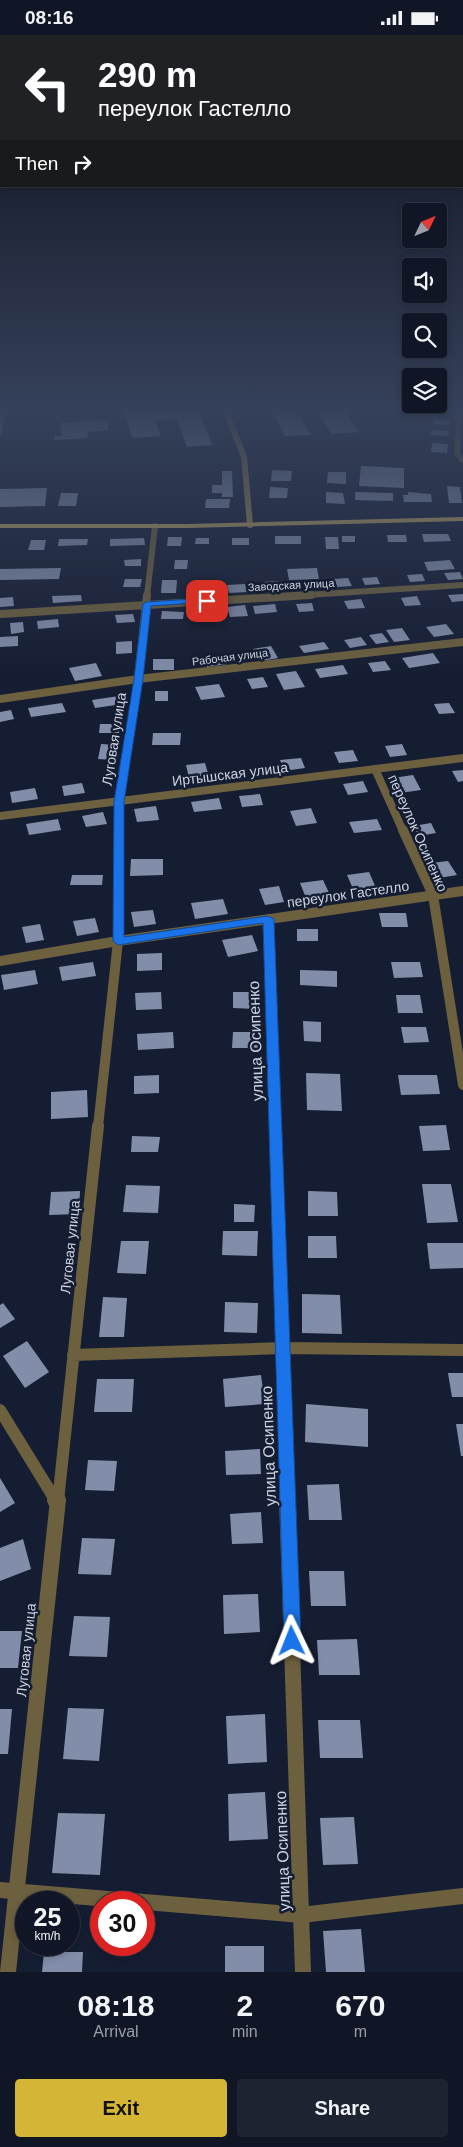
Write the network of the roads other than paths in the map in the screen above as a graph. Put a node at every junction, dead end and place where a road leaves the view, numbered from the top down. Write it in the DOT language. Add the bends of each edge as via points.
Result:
graph roads {
  1 [pos="248,499"];
  2 [pos="463,519"];
  3 [pos="250,525"];
  4 [pos="0,526"];
  5 [pos="155,526"];
  6 [pos="463,585"];
  7 [pos="147,604"];
  8 [pos="0,615"];
  9 [pos="463,641"];
  10 [pos="138,679"];
  11 [pos="0,699"];
  12 [pos="463,758"];
  13 [pos="375,769"];
  14 [pos="119,802"];
  15 [pos="0,816"];
  16 [pos="463,891"];
  17 [pos="433,895"];
  18 [pos="268,919"];
  19 [pos="118,941"];
  20 [pos="0,961"];
  21 [pos="463,1085"];
  22 [pos="283,1347"];
  23 [pos="463,1350"];
  24 [pos="74,1355"];
  25 [pos="0,1409"];
  26 [pos="57,1503"];
  27 [pos="8,1890"];
  28 [pos="463,1896"];
  29 [pos="301,1915"];
  30 [pos="8,1972"];
  31 [pos="303,1972"];
  1 -- 3 [label="main road"];
  2 -- 3 [label="main road"];
  3 -- 5 [label="main road"];
  4 -- 5 [label="main road"];
  5 -- 7 [label="street, Луговая улица"];
  6 -- 7 [label="street, Заводская улица"];
  7 -- 8 [label="street, Заводская улица"];
  7 -- 10 [label="street, Луговая улица"];
  9 -- 10 [label="street, Рабочая улица"];
  10 -- 11 [label="street, Рабочая улица"];
  10 -- 14 [label="street, Луговая улица"];
  12 -- 13 [label="street, Иртышская улица"];
  13 -- 14 [label="street, Иртышская улица"];
  13 -- 17 [label="street, переулок Осипенко"];
  14 -- 15 [label="street, Иртышская улица"];
  14 -- 19 [label="street, Луговая улица"];
  16 -- 17 [label="street, переулок Гастелло"];
  17 -- 18 [label="street, переулок Гастелло"];
  17 -- 21 [label="street, переулок Осипенко"];
  18 -- 19 [label="street, переулок Гастелло"];
  18 -- 22 [label="street, улица Осипенко"];
  19 -- 20 [label="street, переулок Гастелло"];
  19 -- 24 [label="street, Луговая улица"];
  22 -- 23 [label="street"];
  22 -- 24 [label="street"];
  22 -- 29 [label="street, улица Осипенко"];
  24 -- 26 [label="street, Луговая улица"];
  25 -- 26 [label="street"];
  26 -- 27 [label="street, Луговая улица"];
  27 -- 29 [label="street"];
  27 -- 30 [label="street, Луговая улица"];
  28 -- 29 [label="street"];
  29 -- 31 [label="street, улица Осипенко"];
}
